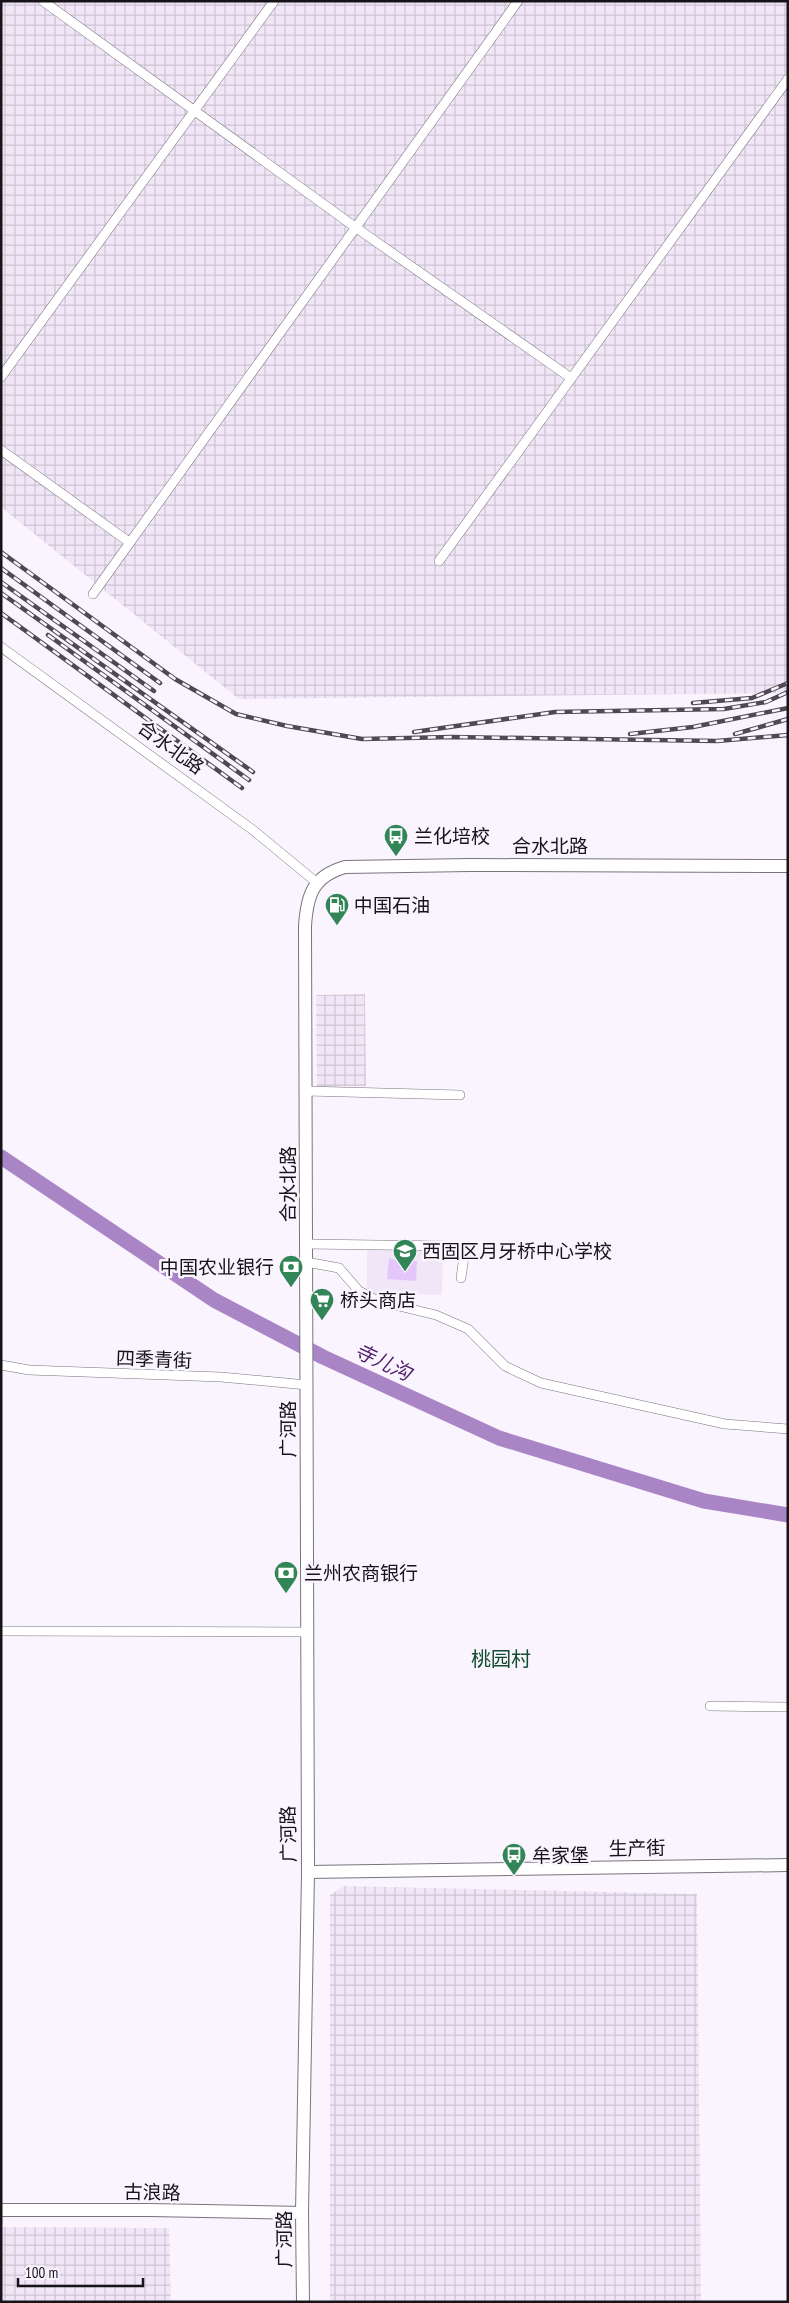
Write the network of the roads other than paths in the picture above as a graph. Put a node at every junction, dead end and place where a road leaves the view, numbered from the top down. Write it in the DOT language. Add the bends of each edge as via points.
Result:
graph roads {
  1 [pos="43,1"];
  2 [pos="274,1"];
  3 [pos="518,1"];
  4 [pos="788,79"];
  5 [pos="196,111"];
  6 [pos="355,227"];
  7 [pos="1,377"];
  8 [pos="571,378"];
  9 [pos="1,450"];
  10 [pos="129,542"];
  11 [pos="439,561"];
  12 [pos="93,594"];
  13 [pos="1,647"];
  14 [pos="788,866"];
  15 [pos="316,882"];
  16 [pos="306,1091"];
  17 [pos="460,1095"];
  18 [pos="307,1244"];
  19 [pos="306,1262"];
  20 [pos="461,1278"];
  21 [pos="306,1337"];
  22 [pos="1,1364"];
  23 [pos="307,1385"];
  24 [pos="788,1429"];
  25 [pos="1,1631"];
  26 [pos="307,1632"];
  27 [pos="710,1706"];
  28 [pos="788,1707"];
  29 [pos="788,1865"];
  30 [pos="308,1872"];
  31 [pos="1,2210"];
  32 [pos="302,2214"];
  33 [pos="303,2302"];
  1 -- 5 [label="street"];
  2 -- 5 [label="street"];
  3 -- 6 [label="street"];
  4 -- 8 [label="street"];
  5 -- 6 [label="street"];
  5 -- 7 [label="street"];
  6 -- 8 [label="street"];
  6 -- 10 [label="street"];
  8 -- 11 [label="street"];
  9 -- 10 [label="street"];
  10 -- 12 [label="street"];
  13 -- 15 [label="street, 合水北路" via="253,830"];
  14 -- 15 [label="street, 合水北路" via="345,867"];
  15 -- 16 [label="street, 合水北路" via="306,910 305,926"];
  16 -- 17 [label="street"];
  16 -- 18 [label="street, 合水北路"];
  18 -- 19 [label="street, 合水北路"];
  18 -- 20 [label="street" via="450,1246 465,1249"];
  19 -- 21 [label="street, 合水北路"];
  19 -- 24 [label="street" via="339,1268 359,1291 378,1301 436,1314 468,1329 505,1366 541,1382 725,1424"];
  21 -- 23 [label="street, 广河路"];
  22 -- 23 [label="street, 四季青街" via="29,1370 221,1377"];
  23 -- 26 [label="street, 广河路"];
  25 -- 26 [label="street"];
  26 -- 30 [label="street, 广河路"];
  27 -- 28 [label="street"];
  29 -- 30 [label="street, 生产街"];
  30 -- 32 [label="street, 广河路"];
  31 -- 32 [label="street, 古浪路"];
  32 -- 33 [label="street, 广河路"];
}
